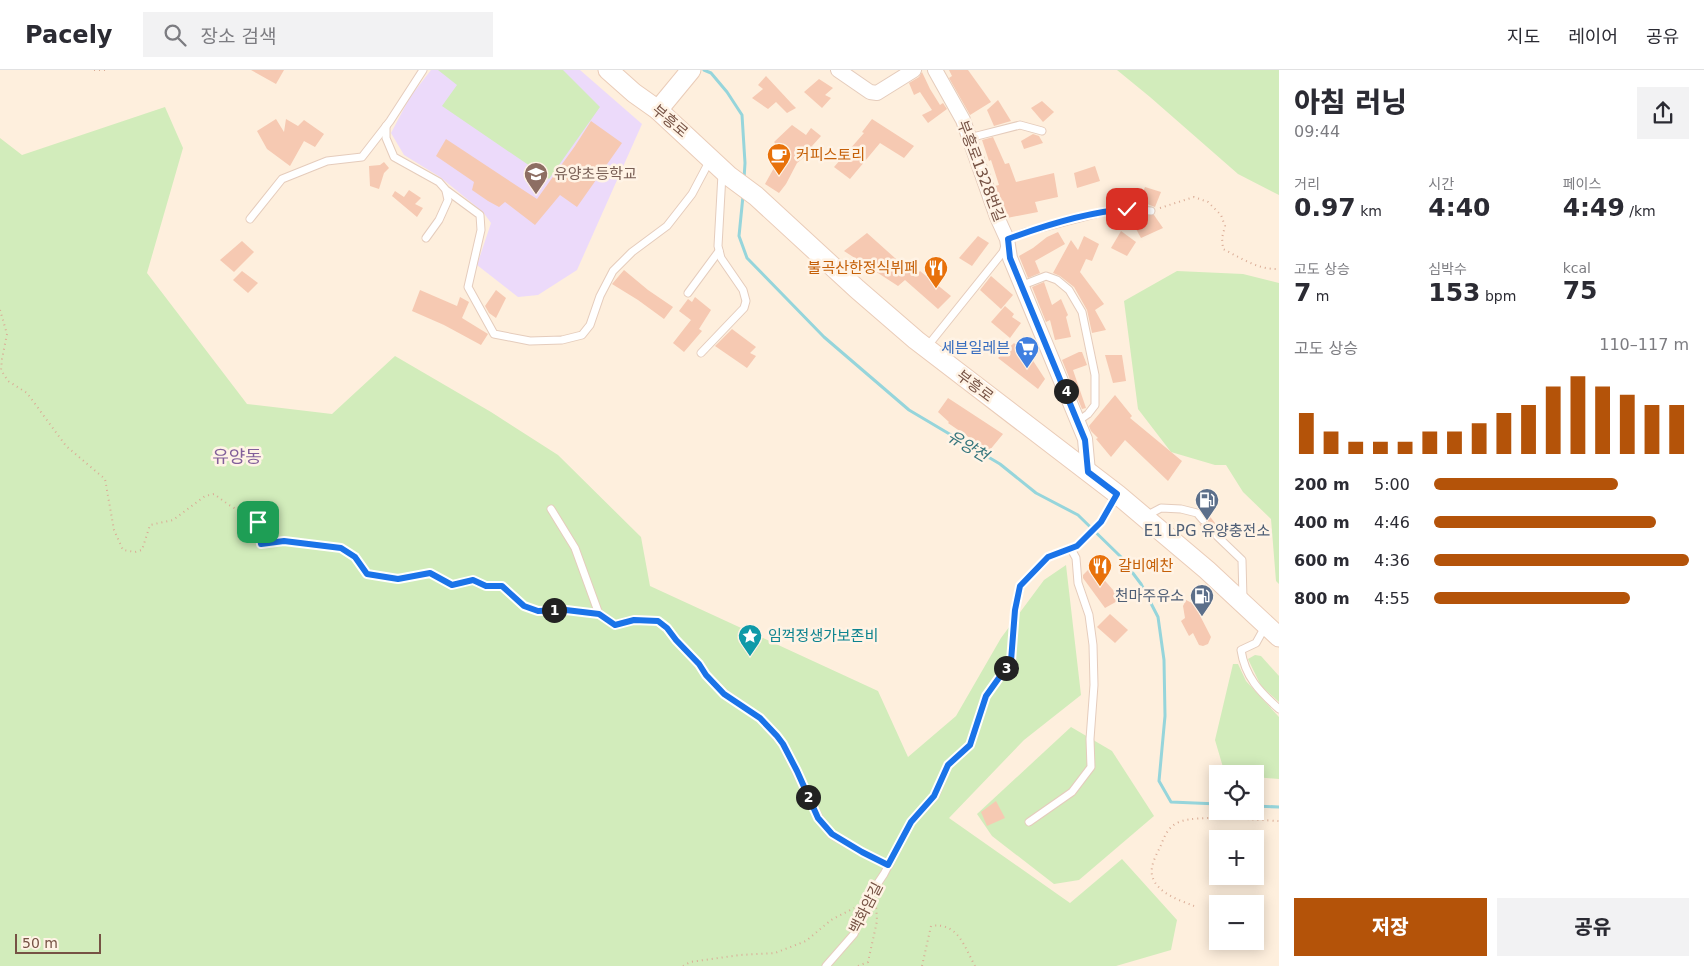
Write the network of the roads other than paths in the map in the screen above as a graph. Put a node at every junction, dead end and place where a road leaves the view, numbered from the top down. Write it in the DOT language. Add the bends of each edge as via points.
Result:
graph roads {
  1 [pos="422,70"];
  2 [pos="608,70"];
  3 [pos="838,70"];
  4 [pos="914,70"];
  5 [pos="935,70"];
  6 [pos="686,77"];
  7 [pos="658,110"];
  8 [pos="386,126"];
  9 [pos="1042,131"];
  10 [pos="969,138"];
  11 [pos="721,167"];
  12 [pos="446,190"];
  13 [pos="1151,211"];
  14 [pos="250,219"];
  15 [pos="426,238"];
  16 [pos="1008,239"];
  17 [pos="719,251"];
  18 [pos="1023,285"];
  19 [pos="688,293"];
  20 [pos="926,348"];
  21 [pos="702,353"];
  22 [pos="1078,421"];
  23 [pos="1088,472"];
  24 [pos="1117,494"];
  25 [pos="551,509"];
  26 [pos="1144,517"];
  27 [pos="1203,520"];
  28 [pos="1217,536"];
  29 [pos="1074,548"];
  30 [pos="1243,602"];
  31 [pos="1273,631"];
  32 [pos="1279,710"];
  33 [pos="1029,822"];
  34 [pos="888,865"];
  35 [pos="826,966"];
  1 -- 8 [label="lane"];
  2 -- 7 [label="main road, 부흥로"];
  3 -- 4 [label="street" via="870,92 878,93"];
  5 -- 10 [label="street, 부흥로1328번길" via="963,120"];
  6 -- 7 [label="main road"];
  7 -- 11 [label="main road, 부흥로"];
  8 -- 12 [label="lane" via="386,138 394,157"];
  8 -- 14 [label="lane" via="362,156 327,161 282,179"];
  9 -- 10 [label="lane" via="1020,125"];
  10 -- 16 [label="street, 부흥로1328번길"];
  11 -- 12 [label="lane" via="692,194 667,226 632,252 613,272 590,325 582,335 562,340 530,342 494,334 468,287 481,230 480,215"];
  11 -- 17 [label="lane"];
  11 -- 20 [label="main road, 부흥로"];
  12 -- 15 [label="lane" via="448,200"];
  13 -- 16 [label="lane" via="1107,211"];
  16 -- 18 [label="street, 부흥로1328번길" via="1010,258"];
  16 -- 20 [label="lane" via="1003,252"];
  17 -- 19 [label="lane"];
  17 -- 21 [label="lane" via="743,290 746,301 744,308"];
  18 -- 22 [label="street, 부흥로1328번길"];
  18 -- 22 [label="lane" via="1046,276 1057,280 1069,290 1082,312 1096,375 1095,405"];
  20 -- 23 [label="main road, 부흥로"];
  22 -- 23 [label="street, 부흥로1328번길" via="1085,440"];
  23 -- 24 [label="main road, 부흥로"];
  24 -- 26 [label="main road, 부흥로"];
  24 -- 29 [label="lane" via="1101,522"];
  25 -- 34 [label="lane" via="575,548 599,614 615,625 642,620 658,621 667,628 724,694 760,718 780,740 818,818 832,834"];
  26 -- 27 [label="lane" via="1161,508 1171,508 1197,513"];
  26 -- 30 [label="main road, 부흥로"];
  28 -- 30 [label="lane" via="1242,560"];
  29 -- 33 [label="lane" via="1078,583 1089,615 1093,645 1091,767 1072,792"];
  29 -- 34 [label="lane, 백화암길" via="1048,557 1020,586 1011,661 986,696 970,745 948,765 934,796 911,822"];
  30 -- 31 [label="main road, 부흥로"];
  31 -- 32 [label="lane" via="1241,650 1242,660 1255,686"];
  34 -- 35 [label="lane, 백화암길" via="866,901 854,934"];
}
